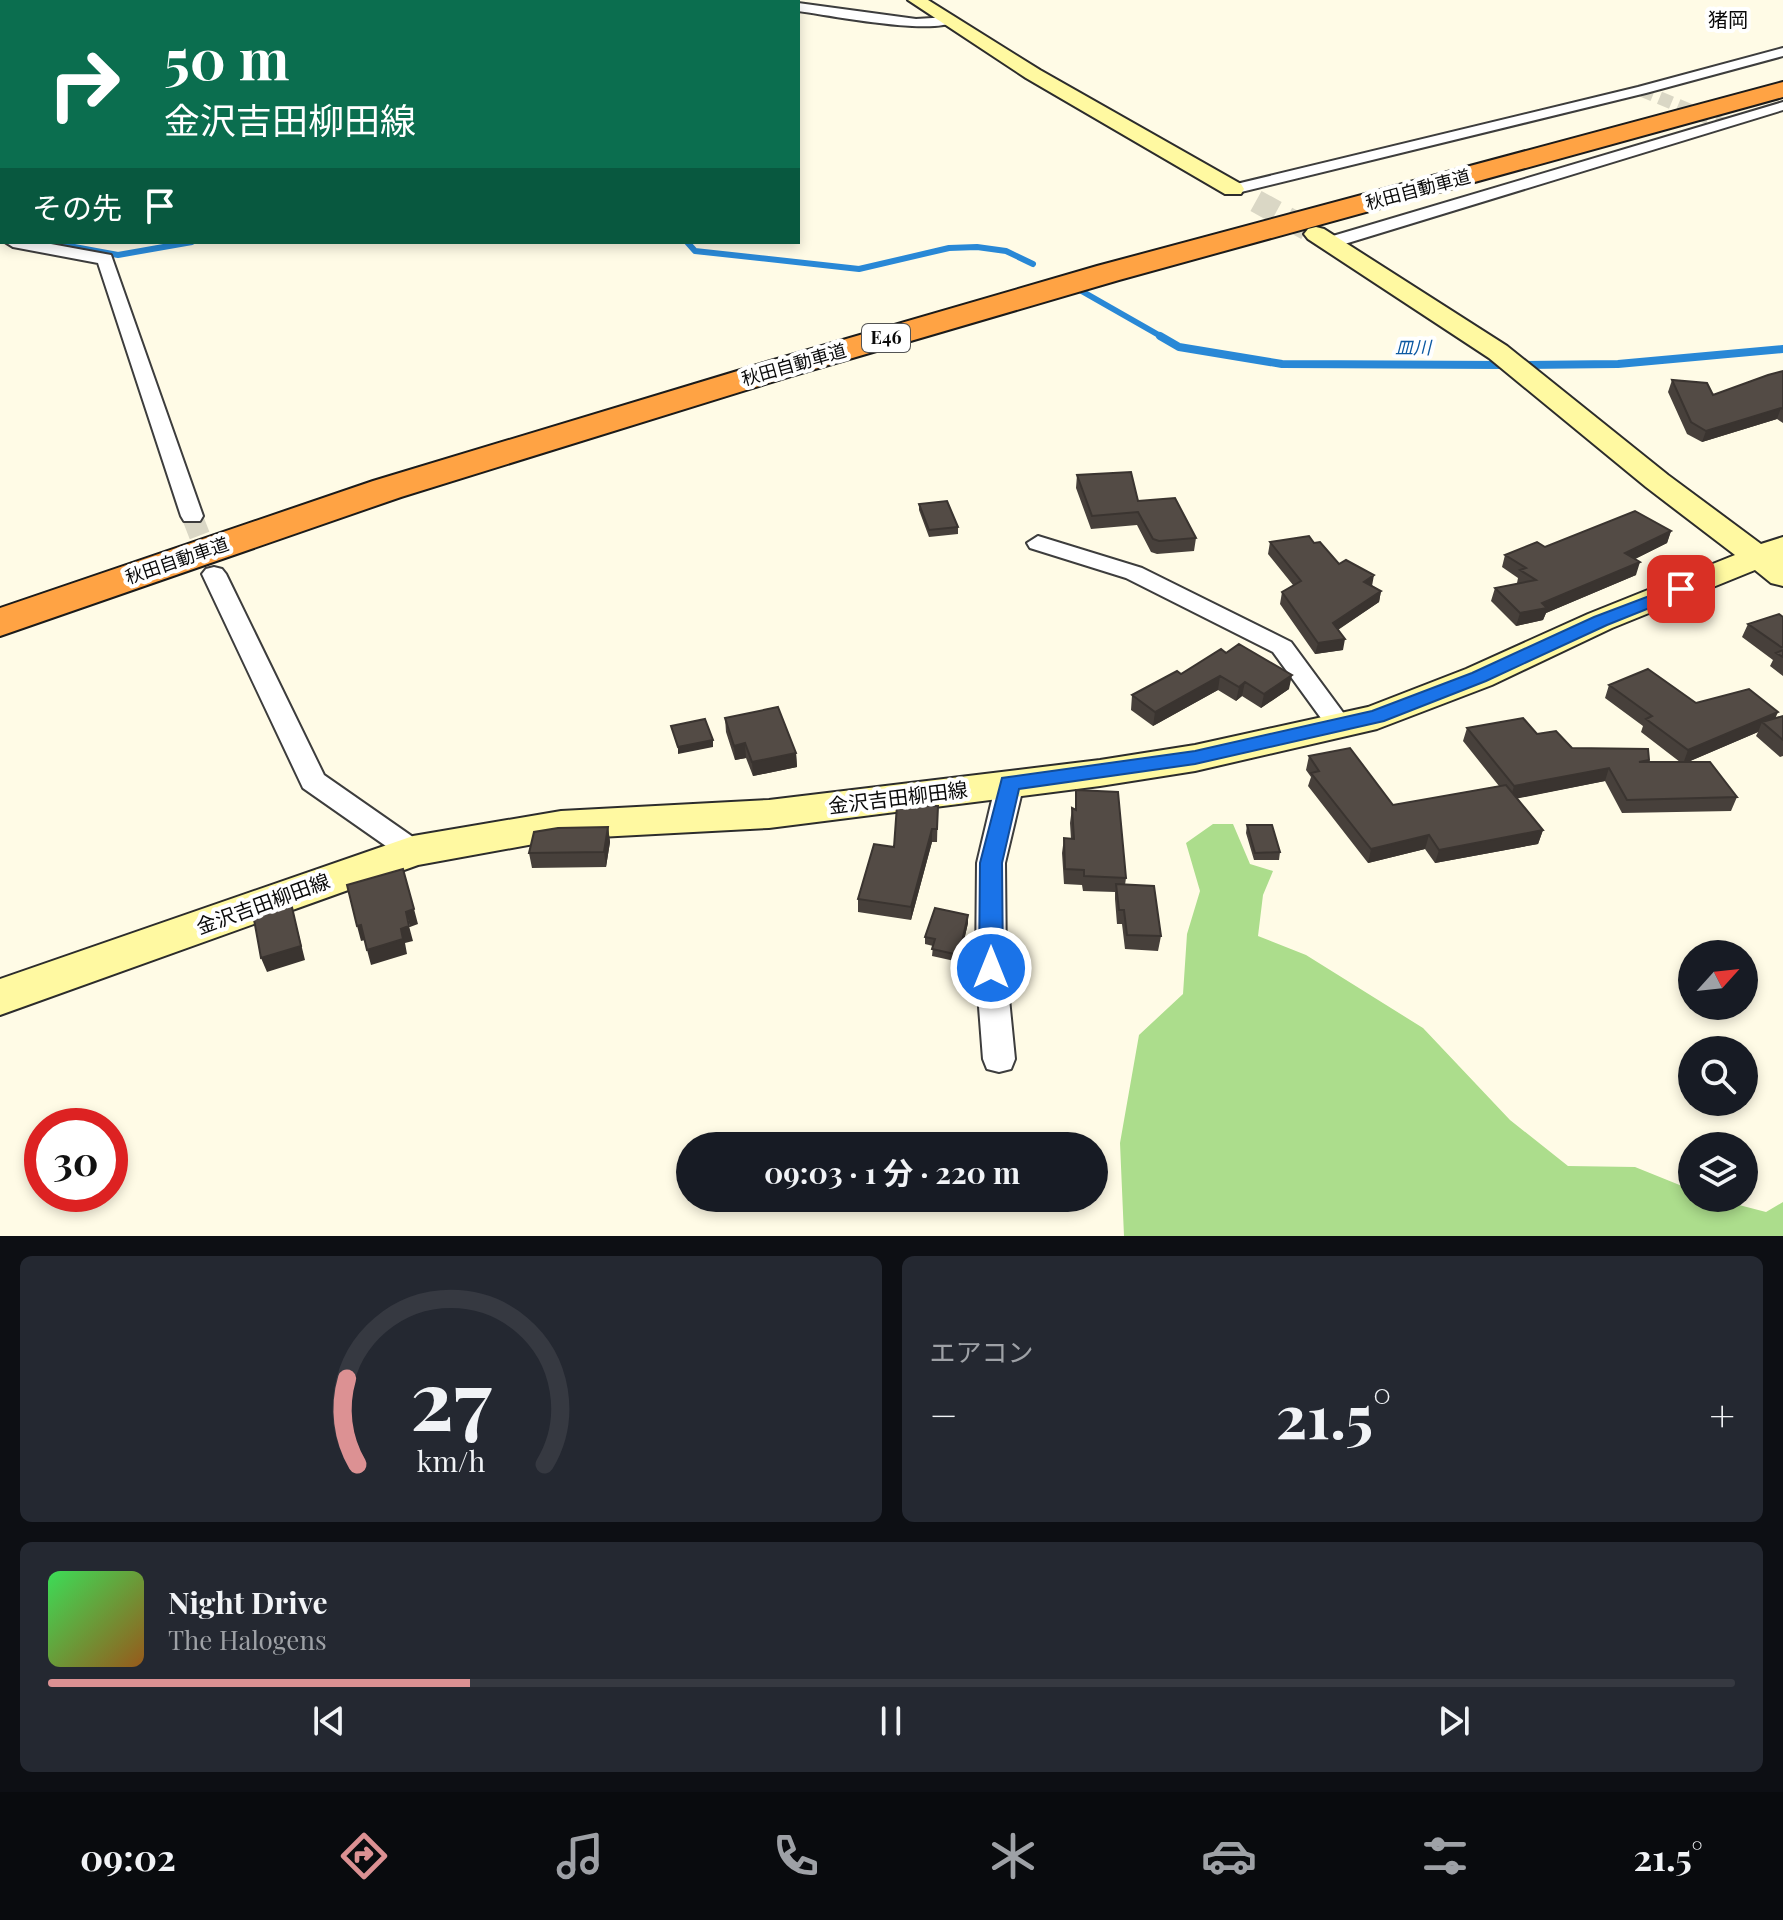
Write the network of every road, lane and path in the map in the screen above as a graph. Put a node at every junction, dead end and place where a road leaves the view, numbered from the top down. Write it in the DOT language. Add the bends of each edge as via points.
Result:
graph roads {
  1 [pos="916,0"];
  2 [pos="800,7"];
  3 [pos="949,21"];
  4 [pos="1783,52"];
  5 [pos="1783,74"];
  6 [pos="1783,89"];
  7 [pos="1783,106"];
  8 [pos="1233,189"];
  9 [pos="1256,201"];
  10 [pos="1324,238"];
  11 [pos="24,244"];
  12 [pos="192,516"];
  13 [pos="1038,543"];
  14 [pos="1776,560"];
  15 [pos="214,574"];
  16 [pos="0,598"];
  17 [pos="0,623"];
  18 [pos="1340,726"];
  19 [pos="1010,783"];
  20 [pos="413,851"];
  21 [pos="0,997"];
  22 [pos="999,1059"];
  1 -- 3 [label="street"];
  2 -- 3 [label="street" via="916,23"];
  3 -- 8 [label="street"];
  4 -- 8 [label="street"];
  5 -- 16 [label="highway, 秋田自動車道 / E46" via="1545,142 1088,260 761,354 371,473"];
  6 -- 17 [label="highway, 秋田自動車道 / E46" via="1108,273 779,369 387,489"];
  7 -- 10 [label="street"];
  8 -- 9 [label="street"];
  10 -- 14 [label="street" via="1498,352 1646,472"];
  11 -- 12 [label="street" via="105,259"];
  13 -- 18 [label="street" via="1134,573 1282,647"];
  14 -- 18 [label="street, 金沢吉田柳田線" via="1600,621 1479,677"];
  15 -- 20 [label="street" via="313,781"];
  18 -- 19 [label="street, 金沢吉田柳田線" via="1195,758"];
  19 -- 20 [label="street, 金沢吉田柳田線" via="769,814 561,825"];
  19 -- 22 [label="street" via="991,863 991,968"];
  20 -- 21 [label="street, 金沢吉田柳田線"];
}
